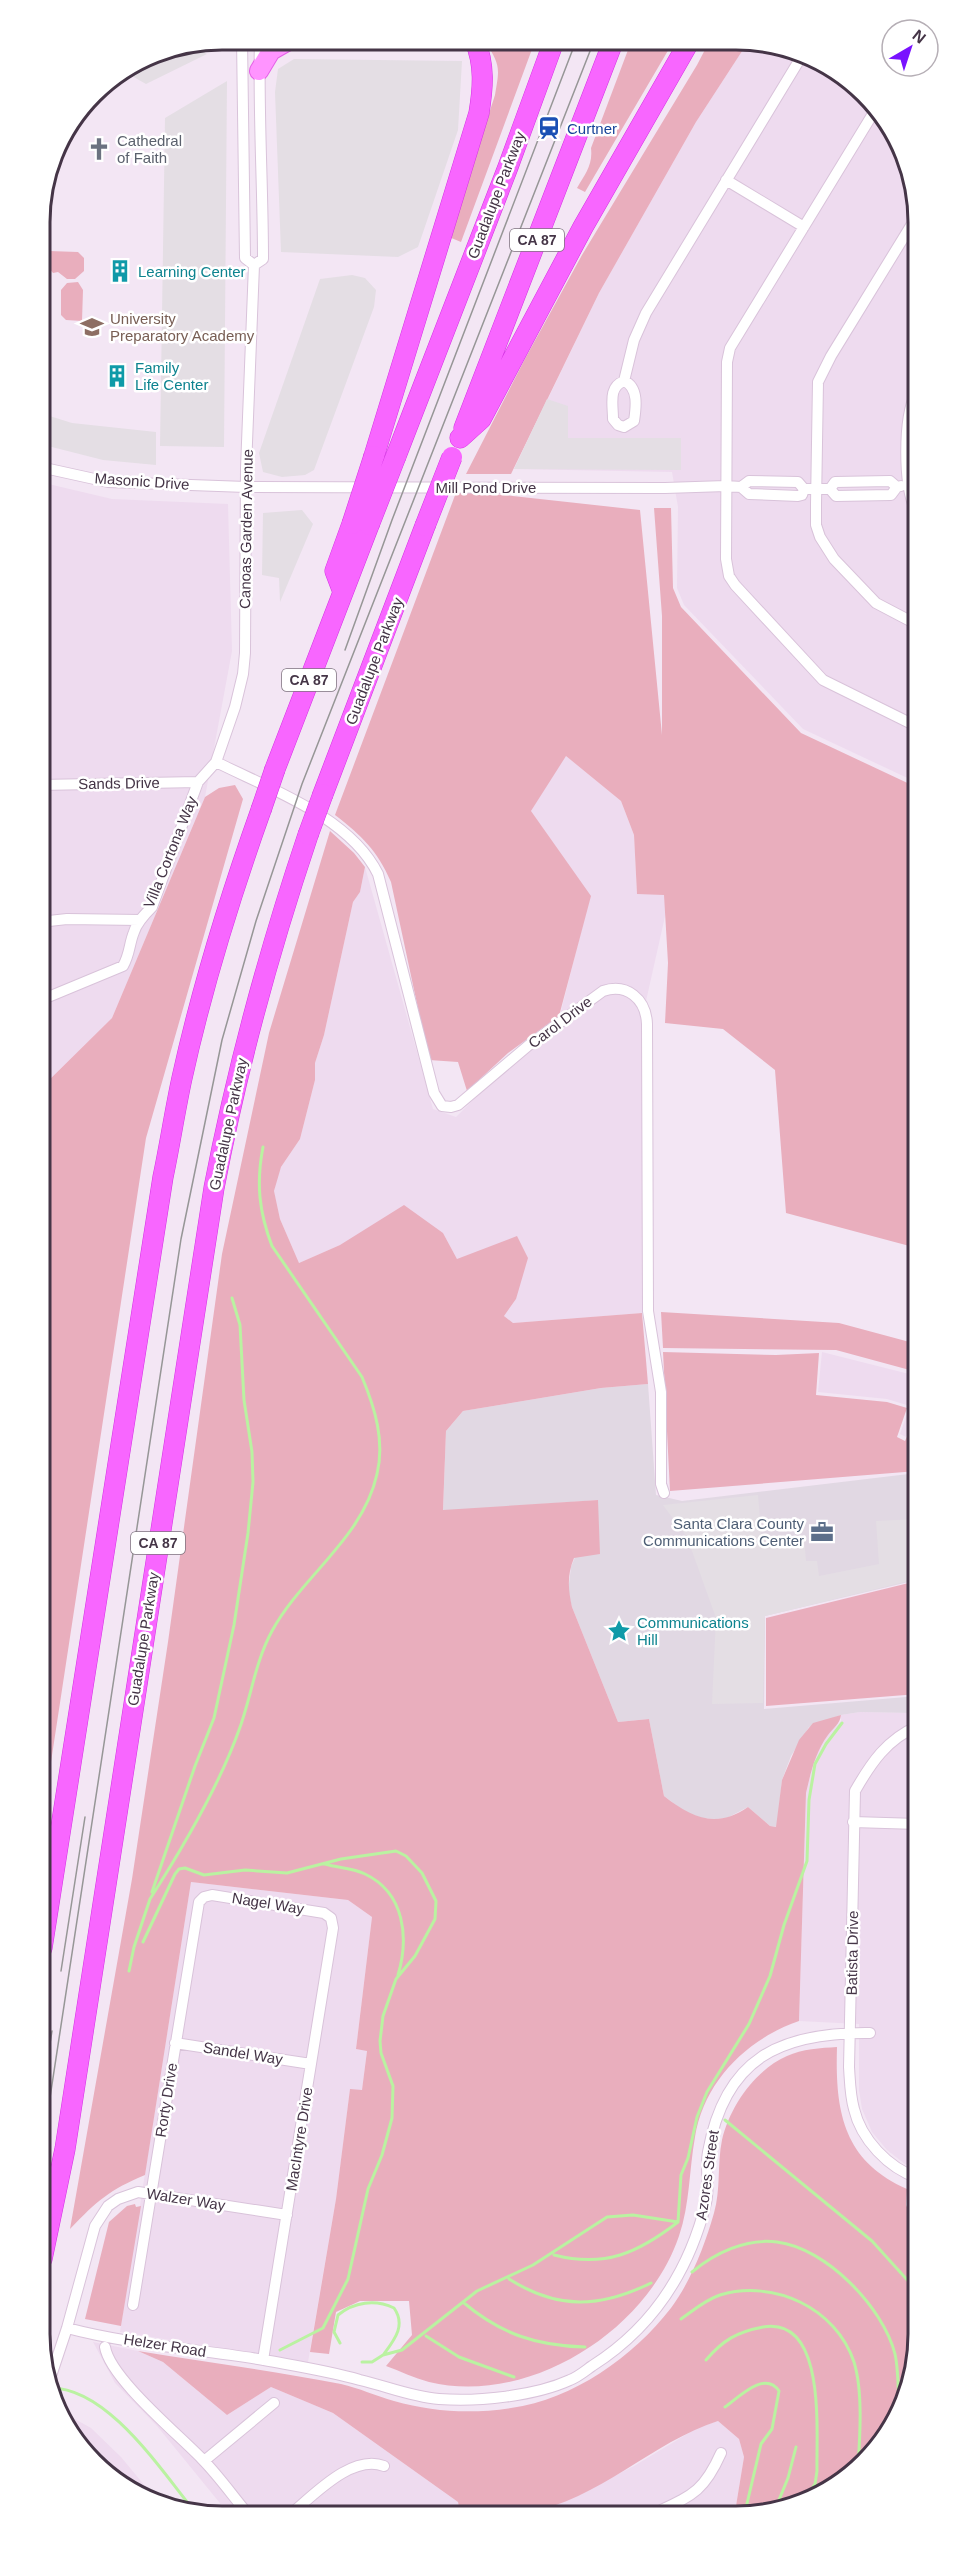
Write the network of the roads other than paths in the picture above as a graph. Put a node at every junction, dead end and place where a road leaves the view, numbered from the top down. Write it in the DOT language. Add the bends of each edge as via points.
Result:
graph roads {
  1 [pos="242,50"];
  2 [pos="260,50"];
  3 [pos="273,50"];
  4 [pos="478,50"];
  5 [pos="548,50"];
  6 [pos="610,50"];
  7 [pos="684,50"];
  8 [pos="798,61"];
  9 [pos="260,71"];
  10 [pos="872,116"];
  11 [pos="726,180"];
  12 [pos="804,227"];
  13 [pos="908,230"];
  14 [pos="254,265"];
  15 [pos="624,381"];
  16 [pos="460,438"];
  17 [pos="50,469"];
  18 [pos="726,486"];
  19 [pos="908,486"];
  20 [pos="246,487"];
  21 [pos="816,489"];
  22 [pos="360,525"];
  23 [pos="908,620"];
  24 [pos="908,722"];
  25 [pos="216,762"];
  26 [pos="198,782"];
  27 [pos="50,784"];
  28 [pos="140,920"];
  29 [pos="50,921"];
  30 [pos="50,996"];
  31 [pos="664,1493"];
  32 [pos="908,1732"];
  33 [pos="853,1822"];
  34 [pos="908,1824"];
  35 [pos="50,1897"];
  36 [pos="204,1897"];
  37 [pos="331,1918"];
  38 [pos="850,2033"];
  39 [pos="870,2033"];
  40 [pos="175,2043"];
  41 [pos="311,2064"];
  42 [pos="908,2173"];
  43 [pos="152,2194"];
  44 [pos="287,2215"];
  45 [pos="50,2221"];
  46 [pos="133,2305"];
  47 [pos="68,2328"];
  48 [pos="105,2348"];
  49 [pos="263,2360"];
  50 [pos="54,2369"];
  51 [pos="274,2403"];
  52 [pos="721,2453"];
  53 [pos="204,2461"];
  54 [pos="384,2466"];
  55 [pos="242,2506"];
  56 [pos="300,2506"];
  57 [pos="670,2506"];
  1 -- 14 [label="street, Canoas Garden Avenue" via="244,258"];
  2 -- 9 [label="street, Canoas Garden Avenue"];
  3 -- 9 [label="main road"];
  4 -- 22 [label="highway, bridge" via="483,79 479,113 374,456"];
  5 -- 22 [label="highway, Guadalupe Parkway / CA 87, bridge" via="396,456"];
  6 -- 16 [label="highway, Guadalupe Parkway / CA 87"];
  7 -- 16 [label="highway" via="592,210 481,419"];
  8 -- 11 [label="street"];
  9 -- 14 [label="street, Canoas Garden Avenue" via="263,259"];
  10 -- 12 [label="street"];
  11 -- 12 [label="street"];
  11 -- 15 [label="street" via="646,313 634,340"];
  12 -- 18 [label="street" via="730,348"];
  13 -- 21 [label="street" via="818,382"];
  14 -- 20 [label="street, Canoas Garden Avenue"];
  15 -- 15 [label="street" via="634,390 635,416 624,433 614,422 613,400 613,390"];
  16 -- 45 [label="highway, Guadalupe Parkway / CA 87, bridge" via="308,835 260,989 234,1092 214,1188 65,2149"];
  17 -- 20 [label="street, Masonic Drive" via="108,482"];
  18 -- 20 [label="street, Mill Pond Drive"];
  18 -- 21 [label="street, Mill Pond Drive" via="741,487 749,481 798,482 804,489"];
  18 -- 24 [label="street" via="726,559 735,585 823,680"];
  19 -- 21 [label="street, Mill Pond Drive" via="897,487 891,495 836,496 830,489"];
  20 -- 25 [label="street, Canoas Garden Avenue" via="243,674"];
  21 -- 23 [label="street" via="816,525 824,546 876,603"];
  22 -- 35 [label="highway, Guadalupe Parkway / CA 87, bridge" via="343,592 236,883 182,1078 163,1176"];
  25 -- 26 [label="street, Canoas Garden Avenue"];
  25 -- 31 [label="street, Carol Drive" via="334,825 369,856 378,874 434,1094 442,1106 458,1106 529,1045 603,991 627,990 643,1004 647,1024 648,1311 661,1392"];
  26 -- 27 [label="street, Sands Drive"];
  26 -- 28 [label="street, Villa Cortona Way" via="152,907"];
  28 -- 29 [label="street, Villa Cortona Way"];
  28 -- 30 [label="street, Villa Cortona Way" via="123,966"];
  32 -- 33 [label="street, Batista Drive" via="890,1743 866,1772 855,1791"];
  33 -- 34 [label="street"];
  33 -- 38 [label="street, Batista Drive"];
  36 -- 37 [label="street, Nagel Way" via="299,1908"];
  36 -- 40 [label="street, Rorty Drive" via="197,1907"];
  37 -- 41 [label="street, MacIntyre Drive" via="333,1928"];
  38 -- 39 [label="street, Azores Street"];
  38 -- 42 [label="street, Batista Drive" via="850,2084 863,2134 880,2154"];
  38 -- 49 [label="street, Azores Street" via="798,2039 757,2059 735,2082 718,2111 708,2155 707,2199 696,2240 672,2288 636,2332 611,2354 570,2380 485,2399 439,2399"];
  40 -- 41 [label="street, Sandel Way"];
  40 -- 43 [label="street, Rorty Drive"];
  41 -- 44 [label="street, MacIntyre Drive"];
  43 -- 44 [label="street, Walzer Way"];
  43 -- 46 [label="street, Rorty Drive"];
  43 -- 47 [label="street, Walzer Way" via="138,2192 118,2199 101,2215"];
  44 -- 49 [label="street, MacIntyre Drive"];
  47 -- 49 [label="street, Helzer Road"];
  47 -- 50 [label="street, Walzer Way"];
  48 -- 53 [label="street" via="119,2376"];
  51 -- 53 [label="street"];
  52 -- 57 [label="street" via="711,2476 695,2494"];
  53 -- 55 [label="street"];
  54 -- 56 [label="street" via="373,2462 348,2470"];
}
